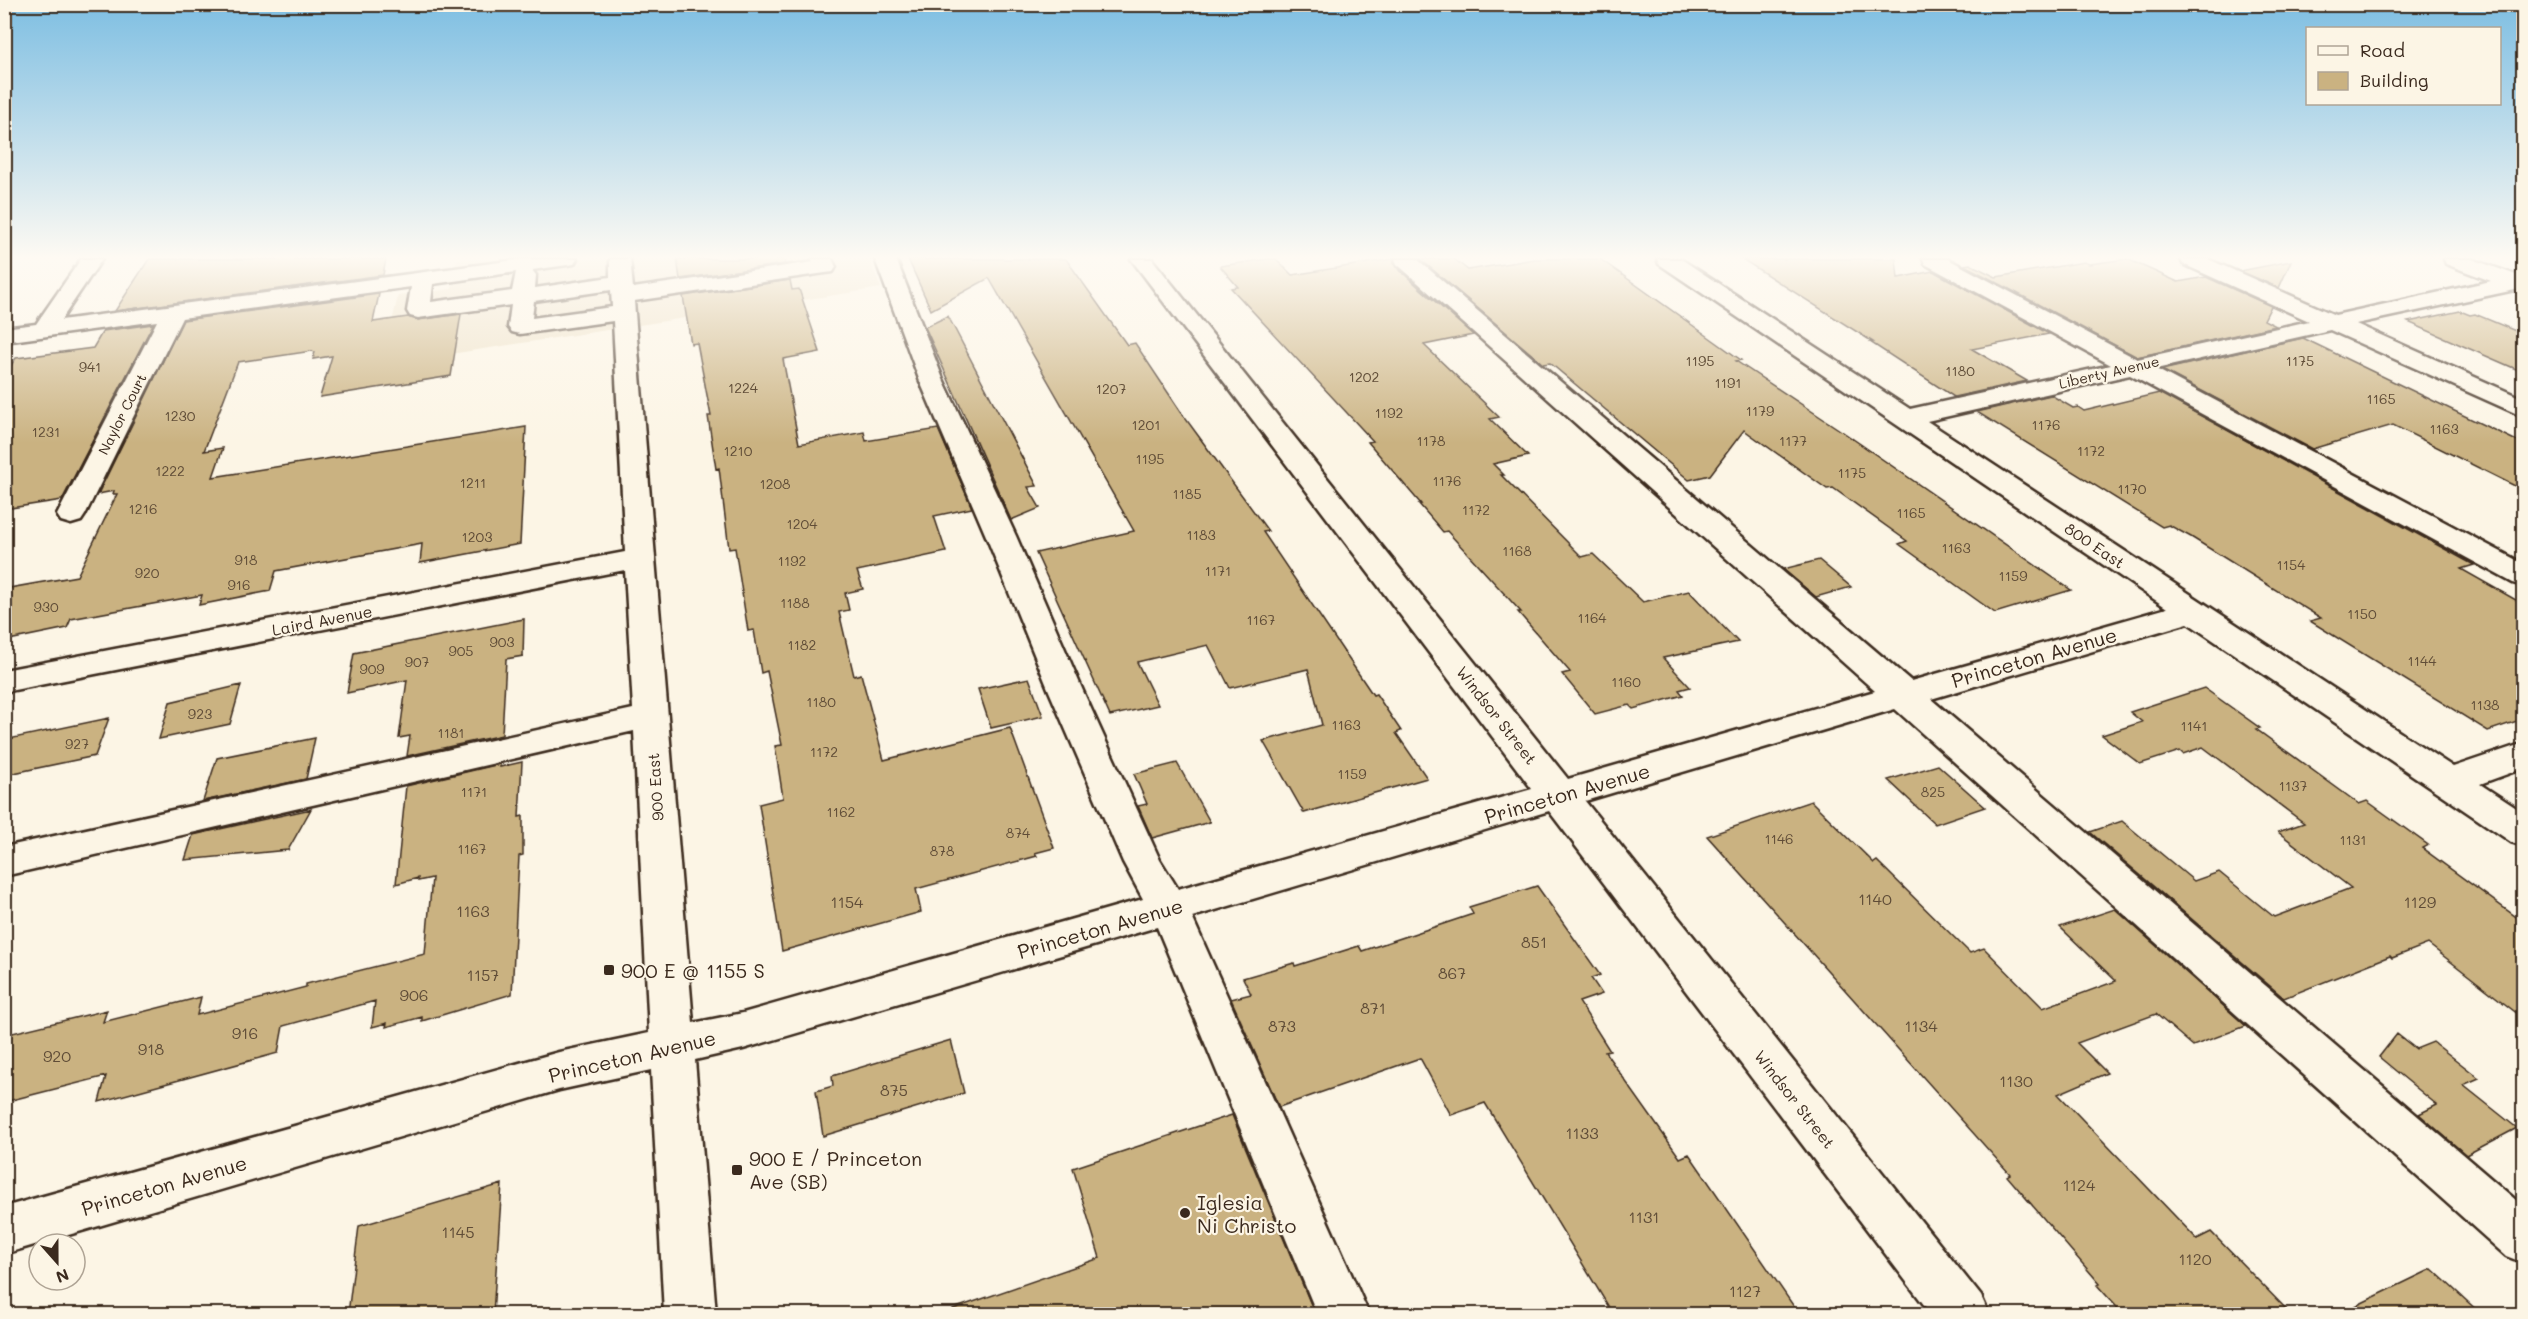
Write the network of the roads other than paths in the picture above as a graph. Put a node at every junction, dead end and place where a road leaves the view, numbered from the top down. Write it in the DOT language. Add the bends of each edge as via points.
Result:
graph roads {
  1 [pos="49,321"];
  2 [pos="111,321"];
  3 [pos="169,321"];
  4 [pos="521,321"];
  5 [pos="542,321"];
  6 [pos="625,321"];
  7 [pos="909,321"];
  8 [pos="1190,321"];
  9 [pos="1476,321"];
  10 [pos="1759,321"];
  11 [pos="2048,321"];
  12 [pos="2329,321"];
  13 [pos="2339,321"];
  14 [pos="2332,322"];
  15 [pos="43,330"];
  16 [pos="4,335"];
  17 [pos="2133,367"];
  18 [pos="2523,409"];
  19 [pos="1905,418"];
  20 [pos="71,515"];
  21 [pos="640,558"];
  22 [pos="2523,577"];
  23 [pos="2193,611"];
  24 [pos="4,681"];
  25 [pos="1903,695"];
  26 [pos="651,716"];
  27 [pos="2523,755"];
  28 [pos="2449,782"];
  29 [pos="1559,795"];
  30 [pos="2523,832"];
  31 [pos="4,862"];
  32 [pos="1168,908"];
  33 [pos="672,1046"];
  34 [pos="4,1231"];
  35 [pos="2523,1239"];
  36 [pos="690,1314"];
  37 [pos="1343,1314"];
  38 [pos="1963,1314"];
  1 -- 15 [label="street"];
  2 -- 15 [label="street"];
  3 -- 20 [label="street, Naylor Court"];
  4 -- 5 [label="street" via="520,327"];
  6 -- 21 [label="street, 900 East"];
  7 -- 32 [label="street" via="1066,691 1142,862"];
  8 -- 29 [label="street, Windsor Street"];
  9 -- 25 [label="street"];
  10 -- 19 [label="street, 800 East"];
  11 -- 17 [label="street"];
  12 -- 14 [label="street"];
  13 -- 14 [label="street, Liberty Avenue"];
  14 -- 17 [label="street, Liberty Avenue"];
  14 -- 18 [label="street"];
  15 -- 16 [label="street"];
  17 -- 19 [label="street, Liberty Avenue"];
  17 -- 22 [label="street"];
  19 -- 23 [label="street, 800 East"];
  21 -- 24 [label="street, Laird Avenue"];
  21 -- 26 [label="street, 900 East"];
  23 -- 25 [label="street, Princeton Avenue"];
  23 -- 28 [label="street, 800 East"];
  25 -- 29 [label="street, Princeton Avenue"];
  25 -- 35 [label="street"];
  26 -- 31 [label="street"];
  26 -- 33 [label="street, 900 East"];
  27 -- 28 [label="street"];
  28 -- 30 [label="street, 800 East"];
  29 -- 32 [label="street, Princeton Avenue"];
  29 -- 38 [label="street, Windsor Street"];
  32 -- 33 [label="street, Princeton Avenue" via="743,1031"];
  32 -- 37 [label="street"];
  33 -- 34 [label="street, Princeton Avenue" via="559,1071"];
  33 -- 36 [label="street, 900 East"];
}
